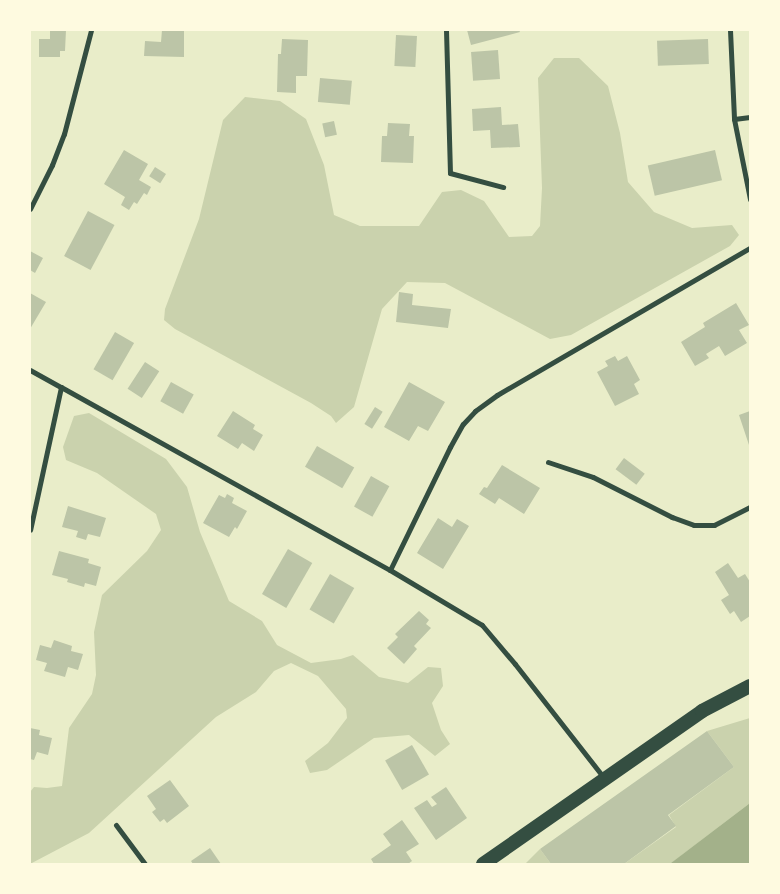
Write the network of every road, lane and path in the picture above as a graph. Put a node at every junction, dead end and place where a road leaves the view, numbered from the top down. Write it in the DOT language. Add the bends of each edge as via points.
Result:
graph roads {
  1 [pos="91,30"];
  2 [pos="446,30"];
  3 [pos="730,30"];
  4 [pos="750,118"];
  5 [pos="734,119"];
  6 [pos="503,187"];
  7 [pos="750,199"];
  8 [pos="30,209"];
  9 [pos="750,248"];
  10 [pos="30,370"];
  11 [pos="61,387"];
  12 [pos="548,462"];
  13 [pos="750,507"];
  14 [pos="30,530"];
  15 [pos="390,570"];
  16 [pos="750,686"];
  17 [pos="604,780"];
  18 [pos="116,824"];
  19 [pos="145,864"];
  20 [pos="484,864"];
  1 -- 8 [label="street" via="64,134"];
  2 -- 6 [label="street" via="450,173"];
  3 -- 5 [label="street"];
  4 -- 5 [label="street"];
  5 -- 7 [label="street"];
  9 -- 15 [label="street" via="497,394 475,411 450,447"];
  10 -- 11 [label="street"];
  11 -- 14 [label="street"];
  11 -- 15 [label="street"];
  12 -- 13 [label="street" via="593,477 694,525 714,525"];
  15 -- 17 [label="street" via="487,630"];
  16 -- 17 [label="highway" via="702,711"];
  17 -- 20 [label="highway"];
  18 -- 19 [label="street"];
}
